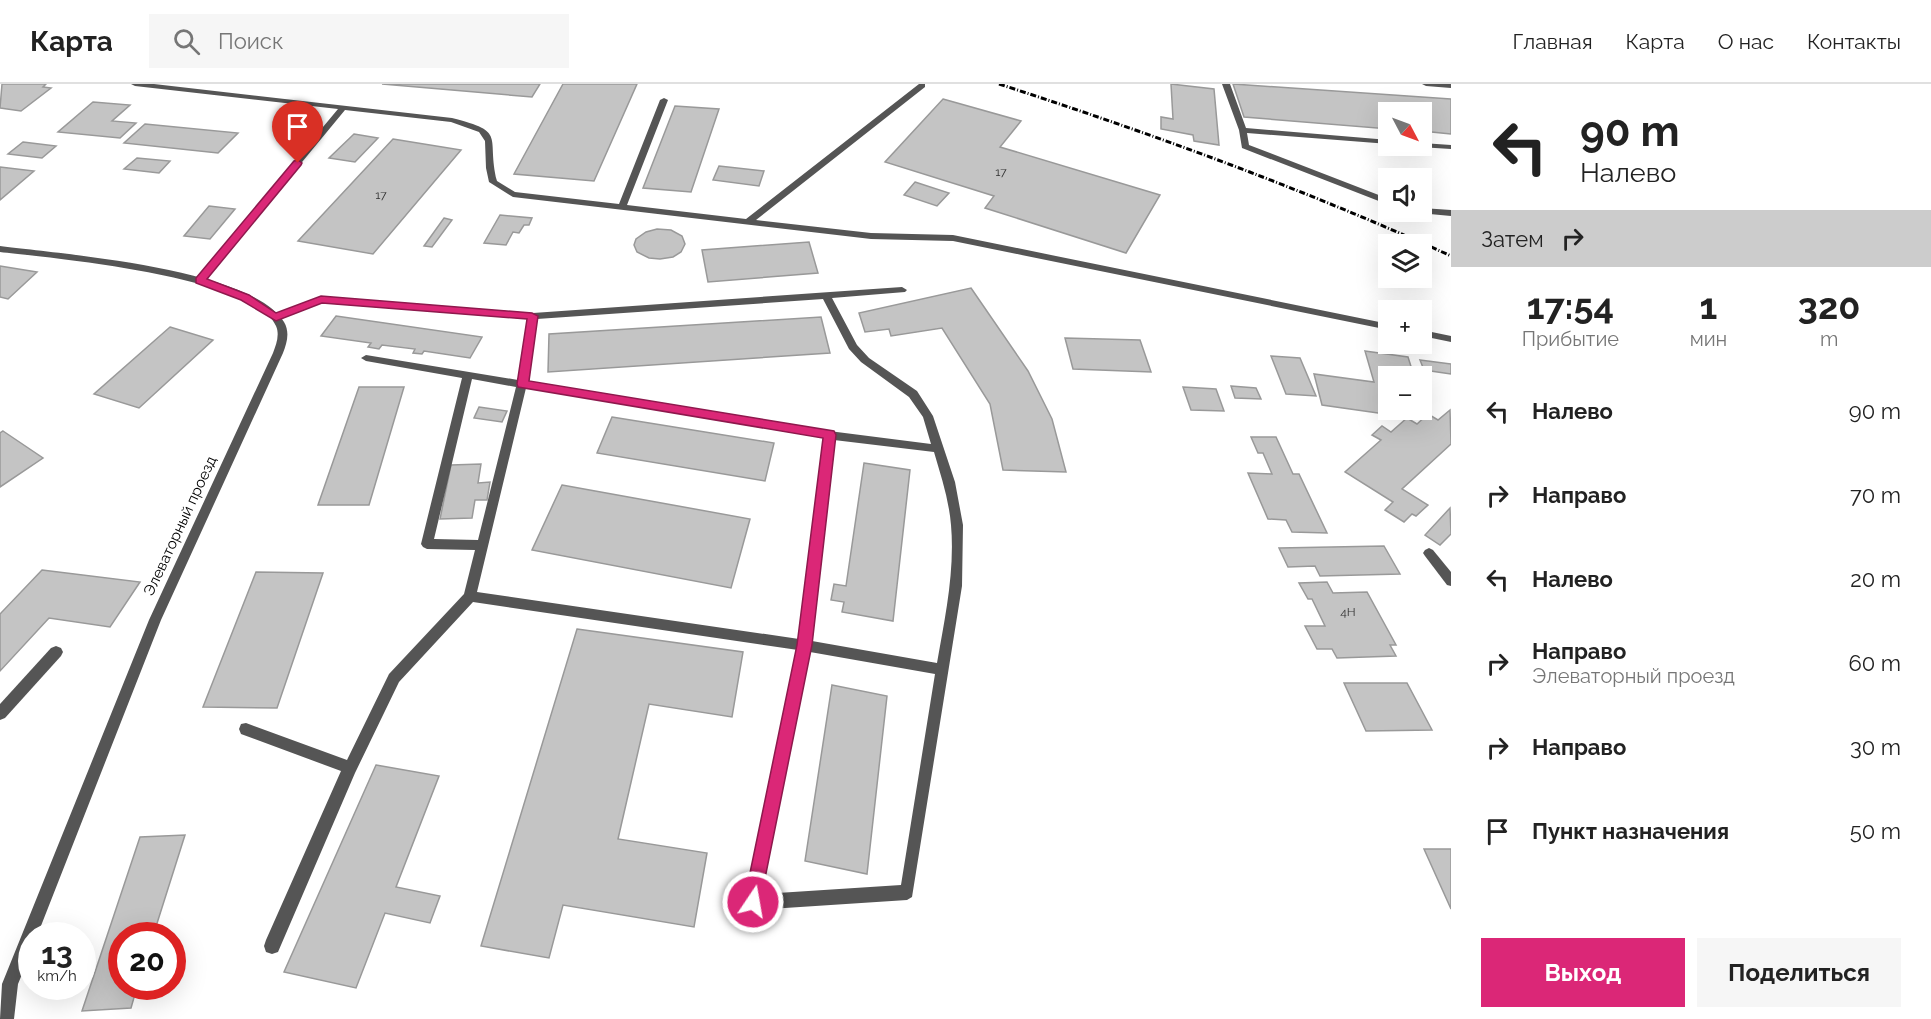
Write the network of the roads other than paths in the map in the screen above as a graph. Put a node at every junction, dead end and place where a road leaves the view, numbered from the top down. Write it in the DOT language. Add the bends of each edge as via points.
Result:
graph roads {
  1 [pos="135,84"];
  2 [pos="1226,84"];
  3 [pos="1426,84"];
  4 [pos="922,85"];
  5 [pos="1451,86"];
  6 [pos="664,100"];
  7 [pos="343,108"];
  8 [pos="1243,130"];
  9 [pos="1378,141"];
  10 [pos="1432,146"];
  11 [pos="1451,147"];
  12 [pos="1378,198"];
  13 [pos="622,206"];
  14 [pos="1432,212"];
  15 [pos="1451,213"];
  16 [pos="750,220"];
  17 [pos="0,249"];
  18 [pos="200,280"];
  19 [pos="902,290"];
  20 [pos="827,297"];
  21 [pos="532,316"];
  22 [pos="276,317"];
  23 [pos="1378,325"];
  24 [pos="1432,335"];
  25 [pos="1451,339"];
  26 [pos="366,358"];
  27 [pos="468,375"];
  28 [pos="522,384"];
  29 [pos="829,435"];
  30 [pos="939,449"];
  31 [pos="483,545"];
  32 [pos="1429,553"];
  33 [pos="1451,581"];
  34 [pos="470,596"];
  35 [pos="805,645"];
  36 [pos="56,652"];
  37 [pos="942,670"];
  38 [pos="0,714"];
  39 [pos="246,729"];
  40 [pos="350,768"];
  41 [pos="273,946"];
  42 [pos="10,984"];
  43 [pos="0,1001"];
  44 [pos="6,1019"];
  1 -- 7 [label="street"];
  2 -- 8 [label="street"];
  3 -- 5 [label="street"];
  4 -- 16 [label="street"];
  6 -- 13 [label="street"];
  7 -- 13 [label="street" via="452,120 478,127 491,143 490,175 501,189 538,198"];
  7 -- 18 [label="street"];
  8 -- 9 [label="street"];
  8 -- 12 [label="street" via="1245,146"];
  10 -- 11 [label="street"];
  13 -- 16 [label="street"];
  14 -- 15 [label="street"];
  16 -- 23 [label="street" via="871,236 953,238"];
  17 -- 18 [label="street"];
  18 -- 22 [label="street" via="245,298"];
  19 -- 20 [label="street"];
  20 -- 21 [label="street"];
  20 -- 30 [label="street" via="853,347 913,394 928,416"];
  21 -- 22 [label="street" via="321,300"];
  21 -- 28 [label="street"];
  22 -- 42 [label="street, Элеваторный проезд" via="283,333 278,353 155,620"];
  24 -- 25 [label="street"];
  26 -- 27 [label="street"];
  27 -- 28 [label="street"];
  27 -- 31 [label="street" via="427,544"];
  28 -- 29 [label="street"];
  28 -- 31 [label="street"];
  29 -- 30 [label="street"];
  29 -- 35 [label="street"];
  30 -- 37 [label="street" via="957,525 956,586"];
  31 -- 34 [label="street"];
  32 -- 33 [label="street"];
  34 -- 35 [label="street"];
  34 -- 40 [label="street" via="394,678"];
  35 -- 37 [label="street"];
  35 -- 37 [label="street" via="753,902 907,892"];
  36 -- 38 [label="street"];
  39 -- 40 [label="street"];
  40 -- 41 [label="street"];
  42 -- 43 [label="street"];
  42 -- 44 [label="street, Элеваторный проезд"];
}
